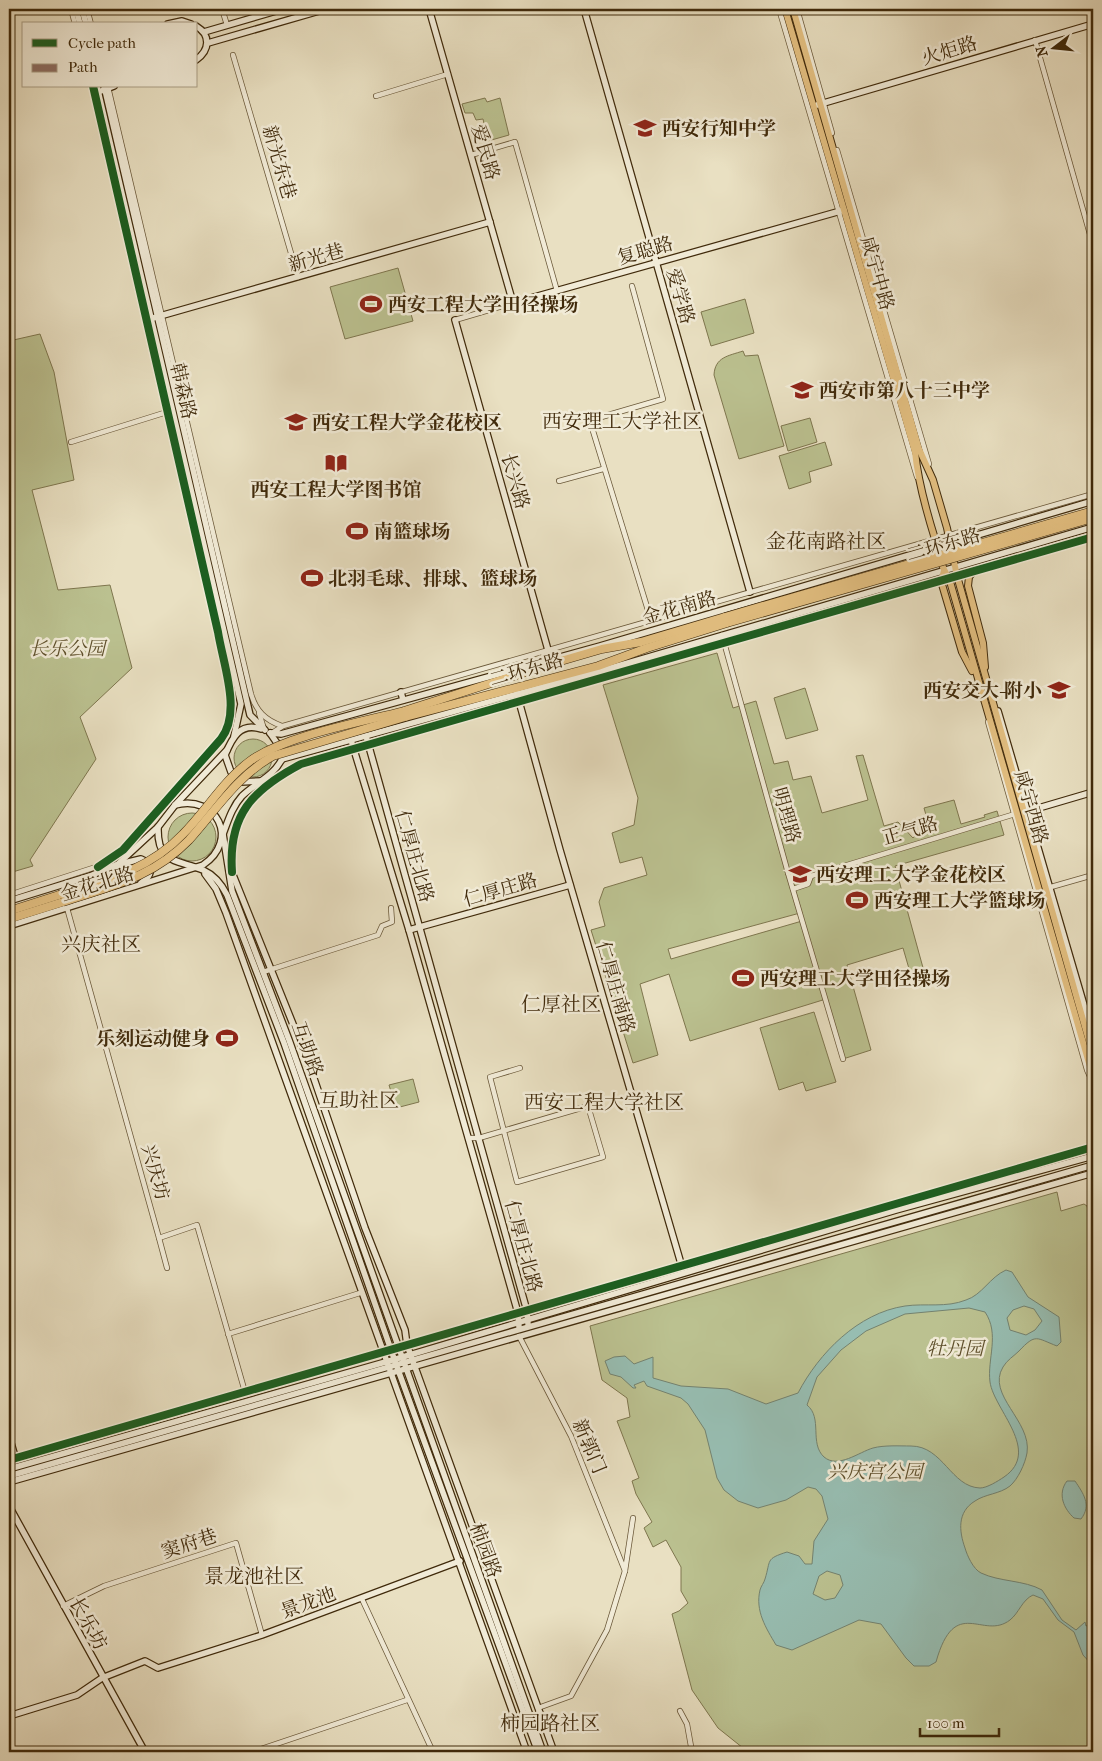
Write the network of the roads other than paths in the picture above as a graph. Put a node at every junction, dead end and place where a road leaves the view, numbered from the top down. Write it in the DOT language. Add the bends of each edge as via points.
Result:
graph roads {
  1 [pos="71,9"];
  2 [pos="76,9"];
  3 [pos="82,9"];
  4 [pos="87,9"];
  5 [pos="222,9"];
  6 [pos="283,9"];
  7 [pos="326,9"];
  8 [pos="429,9"];
  9 [pos="584,9"];
  10 [pos="778,9"];
  11 [pos="785,9"];
  12 [pos="793,9"];
  13 [pos="796,9"];
  14 [pos="74,22"];
  15 [pos="79,22"];
  16 [pos="85,22"];
  17 [pos="90,22"];
  18 [pos="1093,24"];
  19 [pos="227,25"];
  20 [pos="198,28"];
  21 [pos="204,32"];
  22 [pos="1035,40"];
  23 [pos="208,43"];
  24 [pos="233,55"];
  25 [pos="198,58"];
  26 [pos="448,74"];
  27 [pos="108,88"];
  28 [pos="96,91"];
  29 [pos="376,96"];
  30 [pos="819,105"];
  31 [pos="471,155"];
  32 [pos="840,211"];
  33 [pos="490,222"];
  34 [pos="1093,245"];
  35 [pos="656,262"];
  36 [pos="298,277"];
  37 [pos="632,286"];
  38 [pos="557,291"];
  39 [pos="513,303"];
  40 [pos="156,318"];
  41 [pos="455,320"];
  42 [pos="167,412"];
  43 [pos="71,442"];
  44 [pos="603,469"];
  45 [pos="559,481"];
  46 [pos="1093,494"];
  47 [pos="1093,502"];
  48 [pos="1093,512"];
  49 [pos="1093,518"];
  50 [pos="1093,527"];
  51 [pos="949,535"];
  52 [pos="1093,537"];
  53 [pos="935,539"];
  54 [pos="937,547"];
  55 [pos="951,547"];
  56 [pos="954,568"];
  57 [pos="944,571"];
  58 [pos="973,572"];
  59 [pos="957,576"];
  60 [pos="949,578"];
  61 [pos="941,581"];
  62 [pos="750,592"];
  63 [pos="651,620"];
  64 [pos="726,620"];
  65 [pos="722,635"];
  66 [pos="724,643"];
  67 [pos="628,644"];
  68 [pos="600,646"];
  69 [pos="548,650"];
  70 [pos="631,654"];
  71 [pos="520,668"];
  72 [pos="604,670"];
  73 [pos="986,675"];
  74 [pos="500,679"];
  75 [pos="979,686"];
  76 [pos="401,692"];
  77 [pos="518,694"];
  78 [pos="403,700"];
  79 [pos="490,701"];
  80 [pos="520,701"];
  81 [pos="464,702"];
  82 [pos="258,712"];
  83 [pos="405,714"];
  84 [pos="282,726"];
  85 [pos="228,730"];
  86 [pos="267,732"];
  87 [pos="234,736"];
  88 [pos="366,736"];
  89 [pos="351,740"];
  90 [pos="368,744"];
  91 [pos="353,749"];
  92 [pos="227,750"];
  93 [pos="282,760"];
  94 [pos="261,781"];
  95 [pos="1093,792"];
  96 [pos="175,805"];
  97 [pos="1021,813"];
  98 [pos="158,827"];
  99 [pos="223,834"];
  100 [pos="227,862"];
  101 [pos="118,864"];
  102 [pos="98,866"];
  103 [pos="193,868"];
  104 [pos="202,870"];
  105 [pos="232,872"];
  106 [pos="788,874"];
  107 [pos="1093,875"];
  108 [pos="811,876"];
  109 [pos="570,885"];
  110 [pos="133,888"];
  111 [pos="1050,888"];
  112 [pos="793,889"];
  113 [pos="9,895"];
  114 [pos="9,902"];
  115 [pos="63,902"];
  116 [pos="391,908"];
  117 [pos="9,911"];
  118 [pos="9,919"];
  119 [pos="9,926"];
  120 [pos="420,928"];
  121 [pos="409,930"];
  122 [pos="271,969"];
  123 [pos="263,972"];
  124 [pos="272,1011"];
  125 [pos="261,1015"];
  126 [pos="1093,1036"];
  127 [pos="1093,1056"];
  128 [pos="843,1059"];
  129 [pos="520,1068"];
  130 [pos="1093,1077"];
  131 [pos="1093,1082"];
  132 [pos="505,1130"];
  133 [pos="468,1138"];
  134 [pos="479,1138"];
  135 [pos="1093,1147"];
  136 [pos="1093,1156"];
  137 [pos="1093,1165"];
  138 [pos="1093,1172"];
  139 [pos="159,1238"];
  140 [pos="681,1266"];
  141 [pos="167,1268"];
  142 [pos="684,1275"];
  143 [pos="686,1282"];
  144 [pos="370,1286"];
  145 [pos="688,1289"];
  146 [pos="597,1290"];
  147 [pos="360,1293"];
  148 [pos="614,1295"];
  149 [pos="364,1304"];
  150 [pos="526,1311"];
  151 [pos="518,1313"];
  152 [pos="527,1320"];
  153 [pos="519,1323"];
  154 [pos="529,1328"];
  155 [pos="519,1333"];
  156 [pos="228,1334"];
  157 [pos="407,1345"];
  158 [pos="395,1348"];
  159 [pos="382,1352"];
  160 [pos="411,1355"];
  161 [pos="399,1358"];
  162 [pos="385,1362"];
  163 [pos="414,1364"];
  164 [pos="406,1366"];
  165 [pos="398,1369"];
  166 [pos="389,1371"];
  167 [pos="245,1392"];
  168 [pos="9,1436"];
  169 [pos="12,1459"];
  170 [pos="9,1469"];
  171 [pos="18,1470"];
  172 [pos="9,1476"];
  173 [pos="9,1482"];
  174 [pos="9,1506"];
  175 [pos="633,1518"];
  176 [pos="466,1557"];
  177 [pos="458,1562"];
  178 [pos="625,1572"];
  179 [pos="362,1598"];
  180 [pos="63,1606"];
  181 [pos="262,1635"];
  182 [pos="102,1678"];
  183 [pos="407,1700"];
  184 [pos="538,1708"];
  185 [pos="680,1711"];
  186 [pos="9,1716"];
  187 [pos="145,1752"];
  188 [pos="252,1752"];
  189 [pos="433,1752"];
  190 [pos="527,1752"];
  191 [pos="538,1752"];
  192 [pos="543,1752"];
  193 [pos="554,1752"];
  194 [pos="692,1752"];
  1 -- 14 [label="street"];
  2 -- 15 [label="street"];
  3 -- 16 [label="street"];
  4 -- 17 [label="street"];
  5 -- 19 [label="street"];
  6 -- 19 [label="street"];
  7 -- 23 [label="street"];
  8 -- 26 [label="street, 爱民路"];
  9 -- 35 [label="street, 爱学路"];
  10 -- 32 [label="street"];
  11 -- 30 [label="main road, 咸宁中路"];
  12 -- 30 [label="main road, 咸宁中路"];
  13 -- 30 [label="street"];
  18 -- 22 [label="street, 火炬路"];
  19 -- 21 [label="street"];
  20 -- 21 [label="street"];
  21 -- 23 [label="street"];
  22 -- 30 [label="street, 火炬路"];
  22 -- 34 [label="street"];
  23 -- 25 [label="street"];
  24 -- 36 [label="street, 新光东巷"];
  26 -- 29 [label="street"];
  26 -- 31 [label="street, 爱民路"];
  27 -- 40 [label="street, 韩森路"];
  28 -- 40 [label="street, 韩森路"];
  28 -- 42 [label="street"];
  30 -- 32 [label="main road, 咸宁中路"];
  30 -- 51 [label="main road, 咸宁中路" via="919,449 933,480"];
  31 -- 33 [label="street, 爱民路"];
  31 -- 38 [label="street" via="515,142"];
  32 -- 35 [label="street, 复聪路"];
  32 -- 53 [label="main road, 咸宁中路" via="915,452 918,482"];
  33 -- 36 [label="street, 新光巷"];
  33 -- 39 [label="street, 爱民路"];
  35 -- 38 [label="street, 复聪路"];
  35 -- 62 [label="street, 爱学路"];
  36 -- 40 [label="street, 新光巷"];
  37 -- 44 [label="street" via="663,398 598,418 593,430"];
  38 -- 39 [label="street, 复聪路"];
  39 -- 41 [label="street, 复聪路"];
  40 -- 82 [label="street"];
  40 -- 86 [label="street, 韩森路" via="250,715"];
  40 -- 87 [label="street, 韩森路" via="241,704"];
  41 -- 69 [label="street, 长兴路"];
  42 -- 43 [label="street"];
  42 -- 85 [label="street" via="218,632 231,703"];
  44 -- 45 [label="street"];
  44 -- 63 [label="street"];
  46 -- 51 [label="street"];
  47 -- 55 [label="street, 金花南路"];
  48 -- 55 [label="highway, 二环东路, bridge"];
  49 -- 64 [label="highway, 二环东路, bridge"];
  50 -- 56 [label="street, 金花南路"];
  51 -- 53 [label="street"];
  51 -- 55 [label="main road, 咸宁中路"];
  52 -- 58 [label="street"];
  53 -- 54 [label="main road, 咸宁中路"];
  53 -- 62 [label="street"];
  54 -- 55 [label="street, 金花南路"];
  54 -- 57 [label="main road, 咸宁西路"];
  54 -- 68 [label="street, 金花南路"];
  55 -- 56 [label="main road, 咸宁西路"];
  55 -- 64 [label="highway, 二环东路, bridge"];
  56 -- 57 [label="street, 金花南路"];
  56 -- 59 [label="main road, 咸宁西路"];
  57 -- 60 [label="main road, 咸宁西路"];
  57 -- 61 [label="main road"];
  57 -- 65 [label="street, 金花南路"];
  58 -- 59 [label="street"];
  58 -- 73 [label="main road" via="968,586 985,651"];
  59 -- 60 [label="street"];
  59 -- 73 [label="main road, 咸宁西路"];
  60 -- 61 [label="street"];
  60 -- 75 [label="main road, 咸宁西路"];
  61 -- 66 [label="street"];
  61 -- 75 [label="main road" via="962,652"];
  62 -- 63 [label="street"];
  63 -- 69 [label="street"];
  64 -- 67 [label="highway, 二环东路"];
  64 -- 70 [label="highway, 二环东路"];
  65 -- 66 [label="street, 明理路"];
  65 -- 72 [label="street, 金花南路"];
  66 -- 80 [label="street"];
  66 -- 106 [label="street, 明理路"];
  67 -- 68 [label="highway"];
  67 -- 74 [label="highway, 二环东路"];
  68 -- 71 [label="street, 金花南路"];
  69 -- 76 [label="street"];
  70 -- 72 [label="highway"];
  70 -- 81 [label="highway, 二环东路"];
  71 -- 74 [label="highway"];
  71 -- 78 [label="street, 金花南路"];
  72 -- 77 [label="street, 金花南路"];
  73 -- 97 [label="main road, 咸宁西路"];
  74 -- 83 [label="highway, 二环东路"];
  75 -- 97 [label="main road, 咸宁西路"];
  76 -- 78 [label="street"];
  76 -- 84 [label="street"];
  77 -- 79 [label="street, 金花南路"];
  77 -- 80 [label="street, 仁厚庄南路"];
  78 -- 86 [label="street, 金花南路" via="281,734"];
  79 -- 81 [label="highway"];
  79 -- 88 [label="street, 金花南路"];
  80 -- 90 [label="street"];
  80 -- 109 [label="street, 仁厚庄南路"];
  81 -- 83 [label="highway, 二环东路"];
  82 -- 84 [label="street"];
  82 -- 86 [label="street"];
  83 -- 115 [label="highway, 二环东路, bridge" via="287,742 264,752 222,788 167,850 128,873"];
  84 -- 86 [label="street"];
  85 -- 92 [label="street"];
  85 -- 102 [label="street" via="123,850"];
  86 -- 87 [label="street" via="247,727"];
  86 -- 93 [label="street" via="279,746"];
  87 -- 92 [label="street"];
  88 -- 89 [label="street, 金花南路"];
  88 -- 90 [label="street, 仁厚庄北路"];
  89 -- 91 [label="street, 仁厚庄北路"];
  89 -- 93 [label="street, 金花南路"];
  90 -- 91 [label="street"];
  90 -- 120 [label="street, 仁厚庄北路"];
  91 -- 105 [label="street" via="302,764 278,778 249,802 235,825 231,841"];
  91 -- 121 [label="street, 仁厚庄北路"];
  92 -- 94 [label="street" via="226,762 235,778 245,783"];
  92 -- 96 [label="street"];
  93 -- 94 [label="street"];
  94 -- 99 [label="street" via="234,807"];
  95 -- 97 [label="street"];
  96 -- 98 [label="street"];
  96 -- 99 [label="street" via="193,803 210,810"];
  97 -- 108 [label="street, 正气路"];
  97 -- 111 [label="street"];
  97 -- 127 [label="main road, 咸宁西路"];
  97 -- 130 [label="main road, 咸宁西路"];
  97 -- 131 [label="street" via="1086,1070"];
  98 -- 101 [label="street, 金花北路"];
  98 -- 103 [label="street" via="162,850 169,858"];
  99 -- 100 [label="street, 互助路"];
  99 -- 103 [label="street" via="215,857"];
  100 -- 105 [label="street"];
  100 -- 123 [label="street, 互助路" via="232,891"];
  101 -- 102 [label="street"];
  101 -- 110 [label="street" via="141,859 149,863 150,876"];
  101 -- 114 [label="street, 金花北路"];
  102 -- 113 [label="street"];
  103 -- 104 [label="street, 互助路"];
  103 -- 110 [label="street, 金花北路"];
  104 -- 124 [label="street, 互助路" via="222,885 227,895"];
  104 -- 125 [label="street" via="221,901"];
  105 -- 122 [label="street"];
  106 -- 108 [label="street" via="804,869"];
  106 -- 112 [label="street, 明理路"];
  107 -- 111 [label="street"];
  108 -- 112 [label="street" via="808,884"];
  109 -- 120 [label="street, 仁厚庄路"];
  109 -- 140 [label="street, 仁厚庄南路"];
  110 -- 115 [label="street, 金花北路"];
  111 -- 126 [label="street"];
  112 -- 128 [label="street, 明理路"];
  115 -- 117 [label="highway, 二环东路"];
  115 -- 118 [label="highway, 二环东路"];
  115 -- 119 [label="street, 金花北路"];
  115 -- 139 [label="street, 兴庆坊"];
  116 -- 122 [label="street" via="392,922 382,926 378,935"];
  120 -- 121 [label="street, 仁厚庄路"];
  120 -- 134 [label="street, 仁厚庄北路"];
  121 -- 133 [label="street, 仁厚庄北路"];
  122 -- 123 [label="street"];
  122 -- 157 [label="street" via="309,1064 365,1228 405,1330"];
  123 -- 158 [label="street, 互助路"];
  124 -- 125 [label="street"];
  124 -- 144 [label="street, 互助路"];
  125 -- 147 [label="street"];
  129 -- 132 [label="street" via="490,1077"];
  132 -- 132 [label="street" via="588,1106 603,1157 517,1182"];
  132 -- 134 [label="street"];
  133 -- 134 [label="street"];
  133 -- 151 [label="street, 仁厚庄北路"];
  134 -- 150 [label="street, 仁厚庄北路"];
  135 -- 140 [label="street"];
  136 -- 142 [label="street" via="896,1210"];
  137 -- 143 [label="street"];
  138 -- 145 [label="street"];
  139 -- 141 [label="street, 兴庆坊"];
  139 -- 156 [label="street" via="197,1225"];
  140 -- 142 [label="street, 仁厚庄南路"];
  140 -- 146 [label="street"];
  142 -- 143 [label="street, 仁厚庄南路"];
  142 -- 148 [label="street"];
  143 -- 145 [label="street, 仁厚庄南路"];
  143 -- 154 [label="street"];
  144 -- 149 [label="street"];
  144 -- 158 [label="street, 互助路"];
  145 -- 155 [label="street"];
  146 -- 148 [label="street"];
  146 -- 150 [label="street"];
  147 -- 149 [label="street"];
  147 -- 156 [label="street"];
  148 -- 152 [label="street"];
  149 -- 159 [label="street"];
  150 -- 151 [label="street"];
  150 -- 152 [label="street, 仁厚庄北路"];
  151 -- 153 [label="street, 仁厚庄北路"];
  151 -- 157 [label="street"];
  152 -- 153 [label="street"];
  152 -- 154 [label="street, 仁厚庄北路"];
  153 -- 155 [label="street, 仁厚庄北路"];
  153 -- 160 [label="street"];
  154 -- 155 [label="street"];
  155 -- 163 [label="street"];
  155 -- 178 [label="street, 新郭门" via="571,1436"];
  156 -- 167 [label="street"];
  157 -- 158 [label="street"];
  157 -- 160 [label="street"];
  158 -- 159 [label="street"];
  158 -- 161 [label="street, 互助路"];
  159 -- 162 [label="street"];
  159 -- 167 [label="street"];
  160 -- 161 [label="street"];
  160 -- 163 [label="street"];
  161 -- 162 [label="street"];
  161 -- 164 [label="street, 柿园路"];
  161 -- 165 [label="street, 柿园路"];
  162 -- 166 [label="street"];
  162 -- 171 [label="street"];
  163 -- 164 [label="street"];
  163 -- 184 [label="street"];
  164 -- 165 [label="street"];
  164 -- 192 [label="street, 柿园路"];
  165 -- 166 [label="street"];
  165 -- 176 [label="street, 柿园路"];
  166 -- 171 [label="street"];
  166 -- 173 [label="street"];
  166 -- 177 [label="street"];
  167 -- 169 [label="street"];
  168 -- 169 [label="street"];
  169 -- 171 [label="street"];
  170 -- 171 [label="street"];
  171 -- 172 [label="street"];
  174 -- 180 [label="street, 长乐坊"];
  175 -- 178 [label="street"];
  176 -- 177 [label="street, 景龙池"];
  176 -- 191 [label="street, 柿园路"];
  177 -- 179 [label="street, 景龙池"];
  177 -- 190 [label="street"];
  178 -- 184 [label="street" via="606,1630 571,1696"];
  179 -- 181 [label="street, 景龙池"];
  179 -- 183 [label="street"];
  180 -- 181 [label="street, 窦府巷" via="104,1586 236,1543"];
  180 -- 182 [label="street, 长乐坊"];
  181 -- 182 [label="street, 景龙池" via="158,1668 145,1661"];
  182 -- 186 [label="street" via="77,1695"];
  182 -- 187 [label="street, 长乐坊"];
  183 -- 188 [label="street"];
  183 -- 189 [label="street"];
  184 -- 193 [label="street"];
  185 -- 194 [label="street" via="687,1724"];
}
